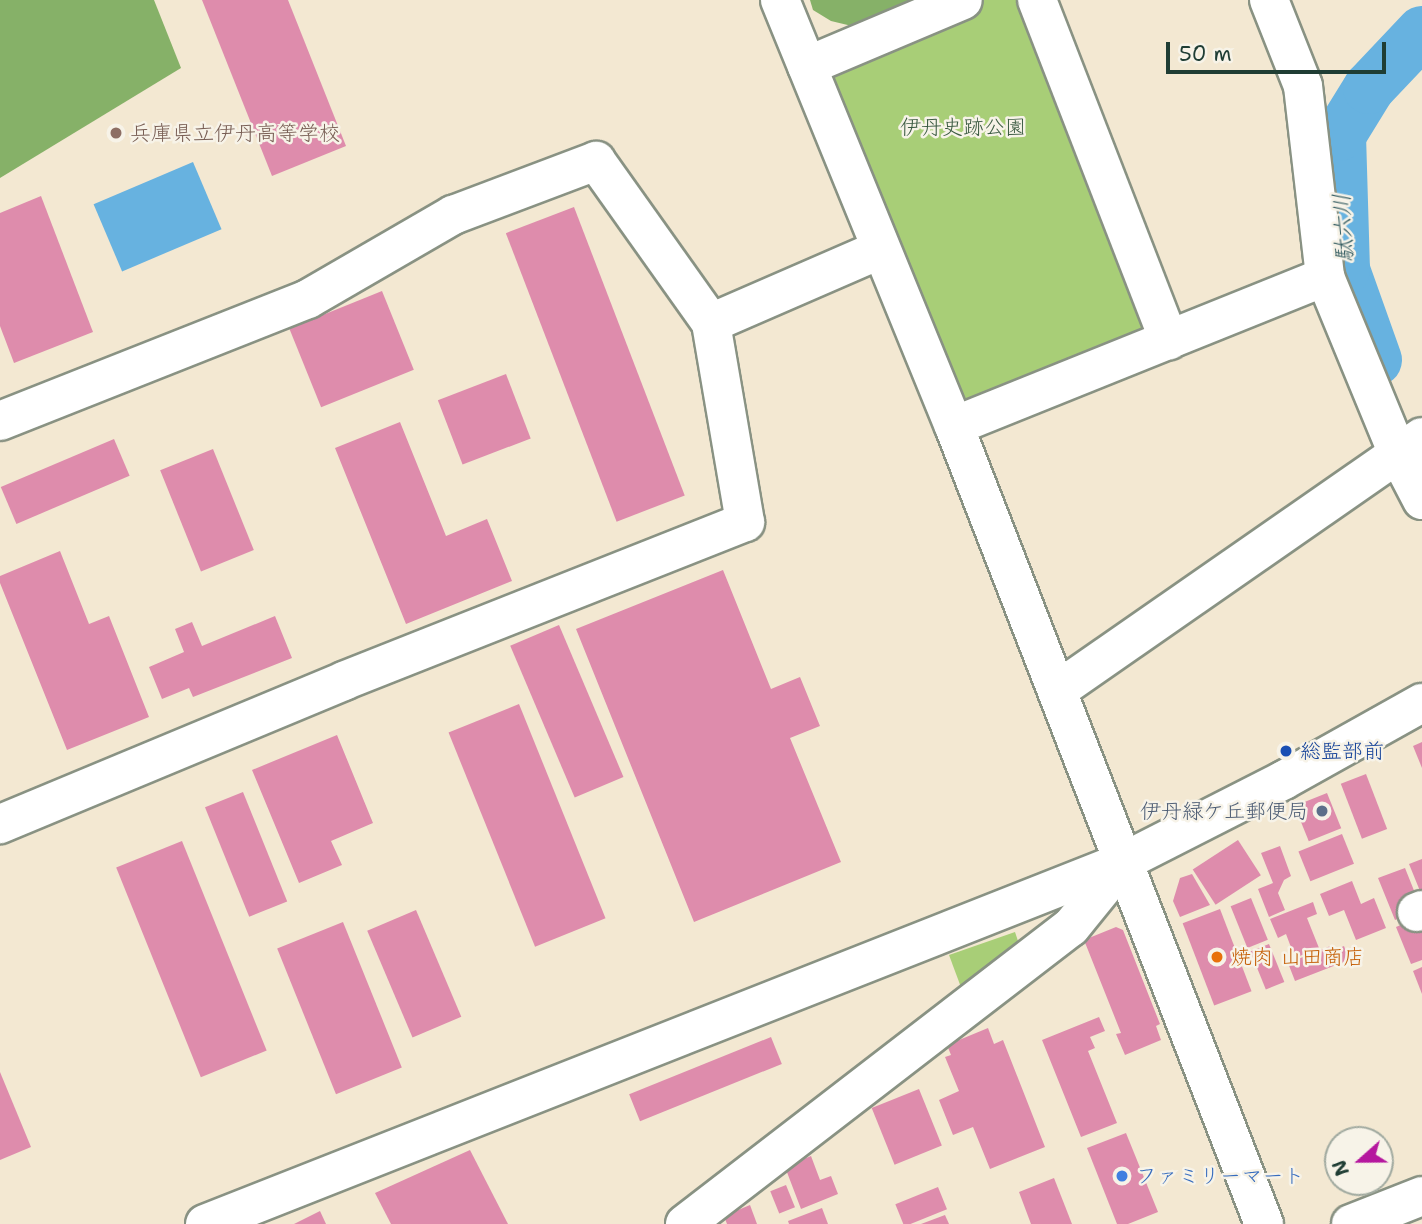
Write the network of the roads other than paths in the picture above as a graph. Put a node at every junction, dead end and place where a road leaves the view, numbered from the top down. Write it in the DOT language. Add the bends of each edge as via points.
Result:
graph roads {
  1 [pos="780,0"];
  2 [pos="963,0"];
  3 [pos="1037,0"];
  4 [pos="1269,0"];
  5 [pos="807,66"];
  6 [pos="881,249"];
  7 [pos="1325,276"];
  8 [pos="710,323"];
  9 [pos="1170,340"];
  10 [pos="0,421"];
  11 [pos="954,426"];
  12 [pos="1410,445"];
  13 [pos="1422,500"];
  14 [pos="1058,690"];
  15 [pos="1422,703"];
  16 [pos="0,824"];
  17 [pos="1125,861"];
  18 [pos="1422,1196"];
  19 [pos="209,1223"];
  20 [pos="685,1224"];
  21 [pos="1264,1224"];
  22 [pos="1351,1224"];
  1 -- 5 [label="street"];
  2 -- 5 [label="street"];
  3 -- 9 [label="street"];
  4 -- 7 [label="street" via="1303,86"];
  5 -- 6 [label="street"];
  6 -- 8 [label="street"];
  6 -- 11 [label="street"];
  7 -- 9 [label="street"];
  7 -- 12 [label="street"];
  8 -- 10 [label="street" via="596,161 453,215 308,299"];
  8 -- 16 [label="street" via="745,522"];
  9 -- 11 [label="street"];
  11 -- 14 [label="street"];
  12 -- 13 [label="street"];
  12 -- 14 [label="street"];
  14 -- 17 [label="street"];
  15 -- 17 [label="street"];
  17 -- 19 [label="street"];
  17 -- 20 [label="street" via="1071,927"];
  17 -- 21 [label="street"];
  18 -- 22 [label="street"];
}
